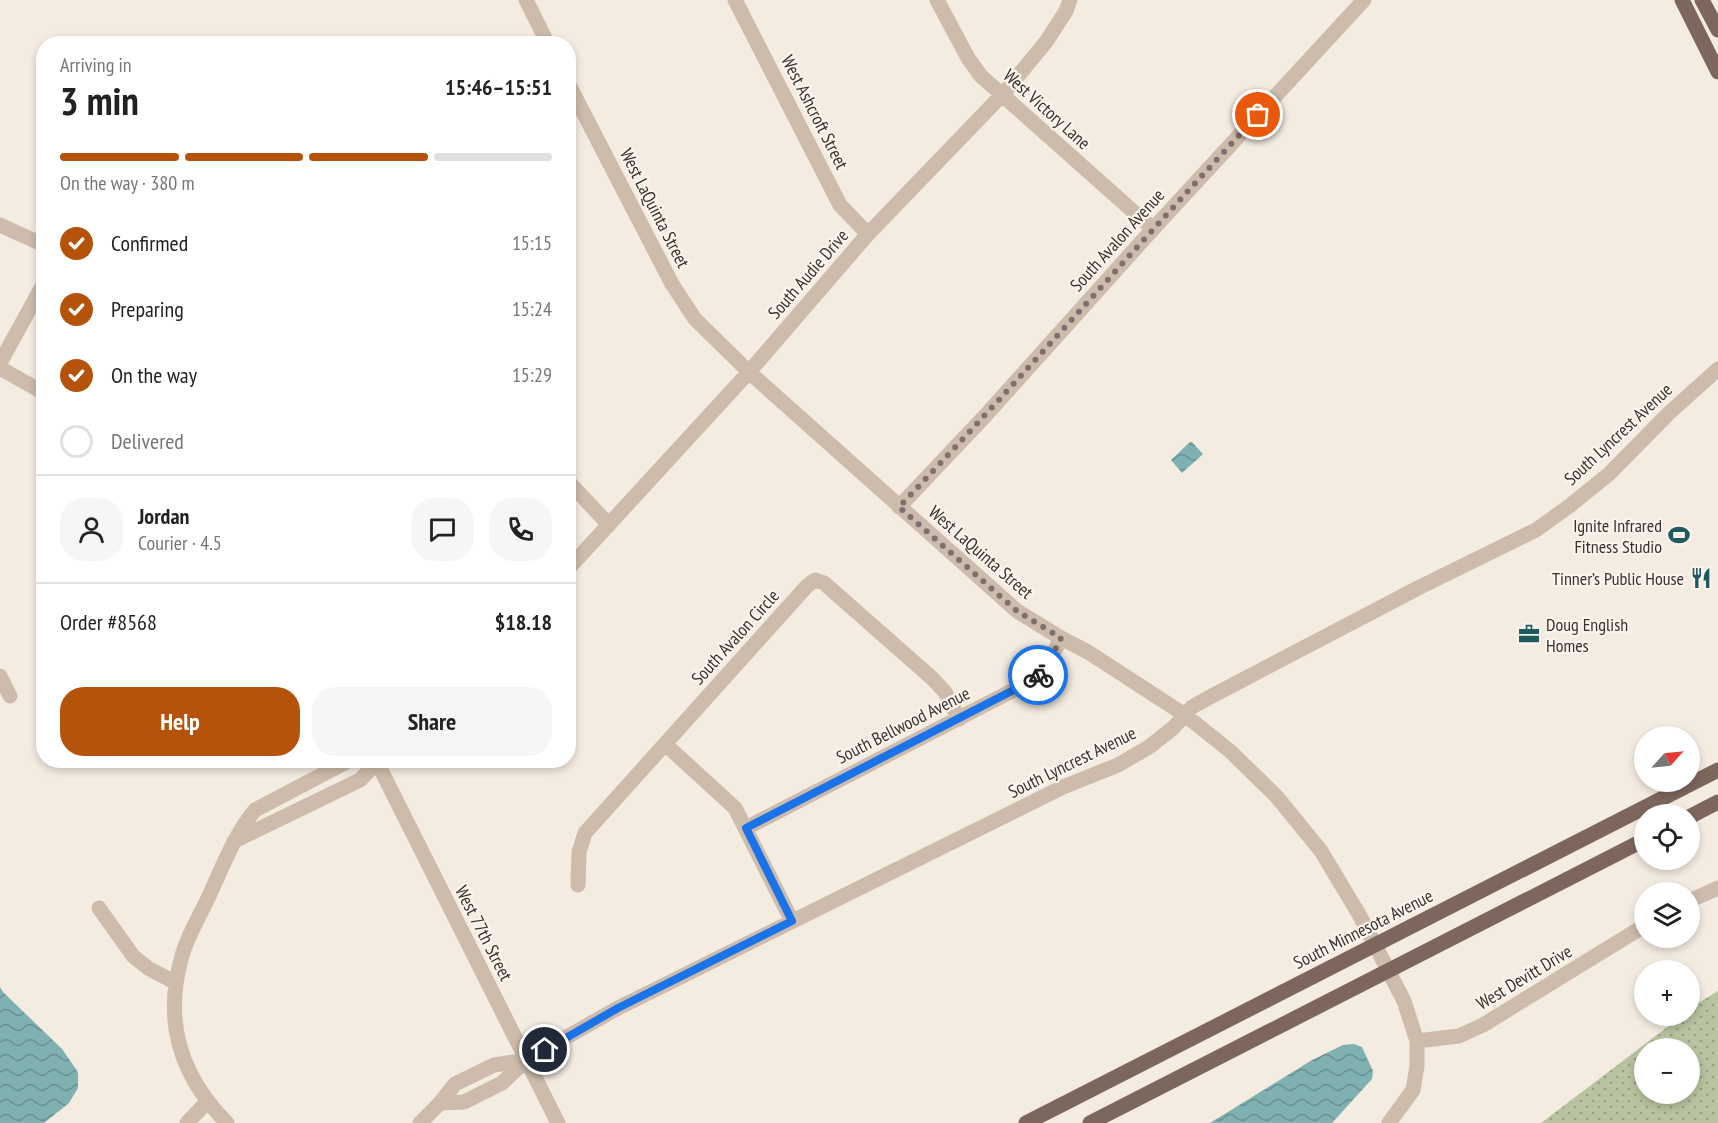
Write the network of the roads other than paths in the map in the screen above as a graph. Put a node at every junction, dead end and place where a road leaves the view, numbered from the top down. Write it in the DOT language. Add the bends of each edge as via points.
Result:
graph roads {
  1 [pos="526,0"];
  2 [pos="735,0"];
  3 [pos="937,0"];
  4 [pos="1070,0"];
  5 [pos="1364,0"];
  6 [pos="1682,0"];
  7 [pos="1702,0"];
  8 [pos="1718,30"];
  9 [pos="544,36"];
  10 [pos="1718,72"];
  11 [pos="1002,95"];
  12 [pos="576,98"];
  13 [pos="0,225"];
  14 [pos="1153,229"];
  15 [pos="868,234"];
  16 [pos="36,241"];
  17 [pos="36,298"];
  18 [pos="0,363"];
  19 [pos="0,368"];
  20 [pos="1718,369"];
  21 [pos="749,372"];
  22 [pos="36,388"];
  23 [pos="576,490"];
  24 [pos="899,507"];
  25 [pos="609,525"];
  26 [pos="576,560"];
  27 [pos="1061,638"];
  28 [pos="0,676"];
  29 [pos="10,696"];
  30 [pos="1185,715"];
  31 [pos="959,719"];
  32 [pos="665,744"];
  33 [pos="335,768"];
  34 [pos="369,768"];
  35 [pos="378,768"];
  36 [pos="1718,770"];
  37 [pos="1718,802"];
  38 [pos="1700,811"];
  39 [pos="746,828"];
  40 [pos="234,841"];
  41 [pos="1634,845"];
  42 [pos="578,885"];
  43 [pos="1718,888"];
  44 [pos="1700,896"];
  45 [pos="99,908"];
  46 [pos="792,921"];
  47 [pos="1634,932"];
  48 [pos="1375,945"];
  49 [pos="1388,971"];
  50 [pos="176,983"];
  51 [pos="1417,1041"];
  52 [pos="526,1060"];
  53 [pos="208,1101"];
  54 [pos="187,1123"];
  55 [pos="227,1123"];
  56 [pos="420,1123"];
  57 [pos="558,1123"];
  58 [pos="1026,1123"];
  59 [pos="1090,1123"];
  60 [pos="1389,1123"];
  1 -- 9 [label="street"];
  2 -- 15 [label="street, West Ashcroft Street" via="840,204"];
  3 -- 11 [label="street, West Victory Lane" via="968,58"];
  4 -- 11 [label="street, South Audie Drive" via="1046,42"];
  5 -- 14 [label="street, South Avalon Avenue"];
  6 -- 10 [label="main road"];
  7 -- 8 [label="main road"];
  11 -- 14 [label="street, West Victory Lane"];
  11 -- 15 [label="street, South Audie Drive"];
  12 -- 21 [label="street, West LaQuinta Street" via="694,319"];
  13 -- 16 [label="street"];
  14 -- 24 [label="street, South Avalon Avenue"];
  15 -- 21 [label="street, South Audie Drive"];
  17 -- 18 [label="street"];
  19 -- 22 [label="street"];
  20 -- 30 [label="street, South Lyncrest Avenue" via="1669,412 1609,474 1536,530 1296,651 1210,697"];
  21 -- 24 [label="street, West LaQuinta Street"];
  21 -- 25 [label="street, South Audie Drive"];
  23 -- 25 [label="street"];
  24 -- 27 [label="street, West LaQuinta Street" via="1017,611"];
  25 -- 26 [label="street, South Audie Drive"];
  27 -- 30 [label="street, West LaQuinta Street"];
  27 -- 31 [label="street, South Bellwood Avenue" via="1035,679"];
  28 -- 29 [label="street"];
  30 -- 46 [label="street, South Lyncrest Avenue" via="1149,747 1118,765 1063,787"];
  30 -- 48 [label="street, West LaQuinta Street" via="1230,751 1277,798 1321,851"];
  31 -- 32 [label="street, South Avalon Circle" via="933,679 824,583 815,580"];
  31 -- 39 [label="street, South Bellwood Avenue"];
  32 -- 39 [label="street" via="735,808"];
  32 -- 42 [label="street, South Avalon Circle" via="585,833 579,852"];
  33 -- 40 [label="street" via="255,810"];
  34 -- 40 [label="street" via="360,780"];
  35 -- 52 [label="street, West 77th Street"];
  36 -- 48 [label="main road, South Minnesota Avenue"];
  37 -- 38 [label="main road"];
  39 -- 46 [label="street"];
  40 -- 50 [label="street" via="182,954"];
  41 -- 49 [label="main road"];
  43 -- 44 [label="street"];
  45 -- 50 [label="street" via="133,956"];
  46 -- 52 [label="street, South Lyncrest Avenue" via="618,1008"];
  47 -- 51 [label="street, West Devitt Drive" via="1483,1025 1459,1036"];
  48 -- 49 [label="street, West LaQuinta Street"];
  48 -- 58 [label="main road, South Minnesota Avenue"];
  49 -- 51 [label="street, West LaQuinta Street" via="1404,1001"];
  49 -- 59 [label="main road"];
  50 -- 53 [label="street" via="176,1040 191,1077"];
  51 -- 60 [label="street, West LaQuinta Street" via="1418,1066 1413,1090"];
  52 -- 56 [label="street" via="494,1065 455,1084"];
  52 -- 57 [label="street, West 77th Street"];
  53 -- 54 [label="street"];
  53 -- 55 [label="street"];
}
